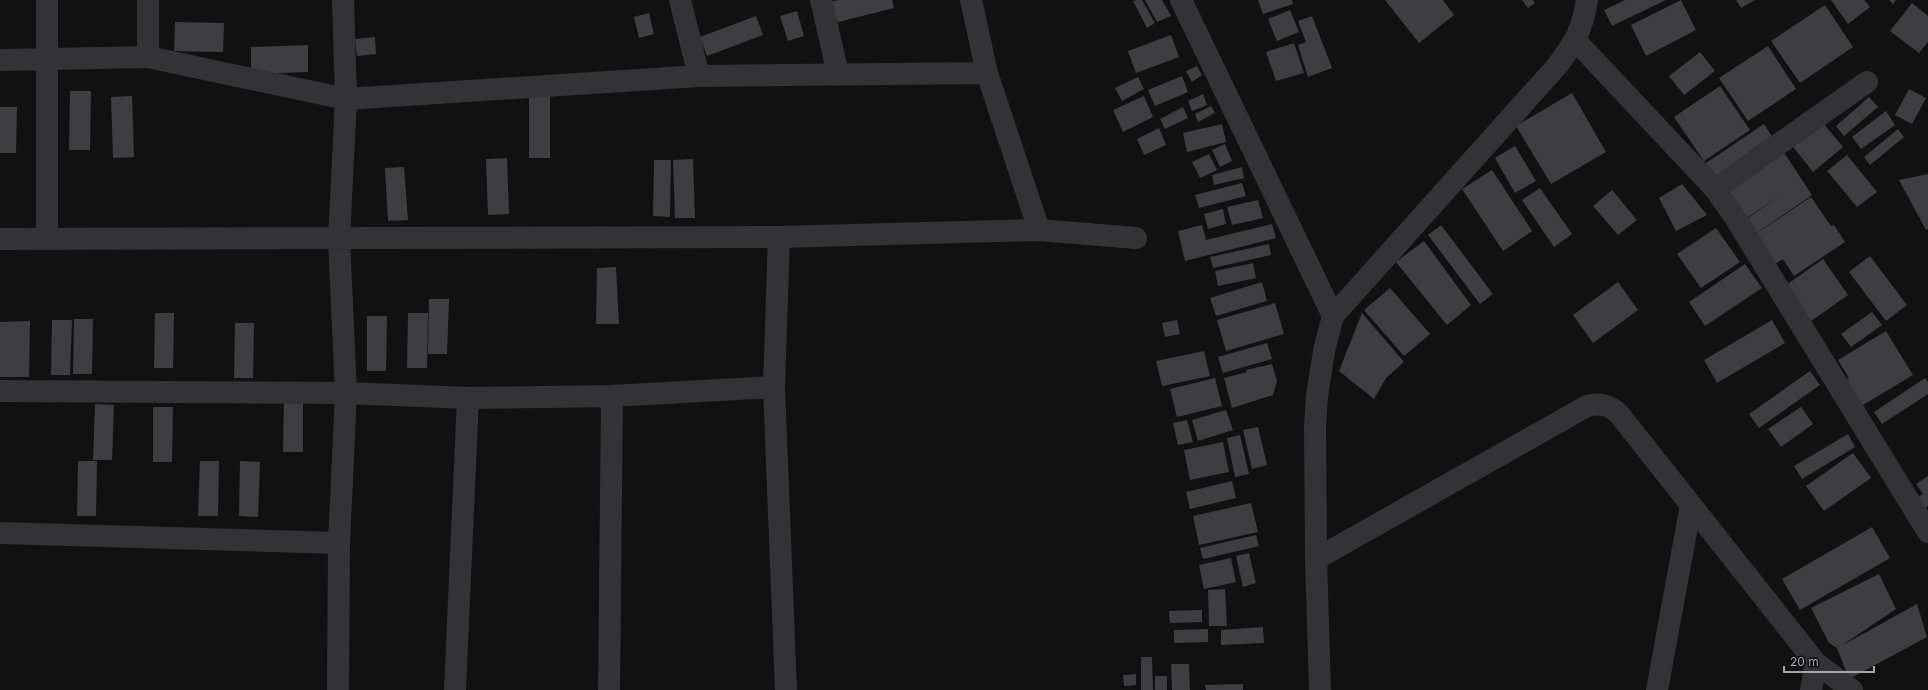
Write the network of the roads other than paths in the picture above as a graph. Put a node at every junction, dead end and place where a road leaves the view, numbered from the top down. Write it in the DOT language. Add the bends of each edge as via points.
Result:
graph roads {
  1 [pos="47,0"];
  2 [pos="148,0"];
  3 [pos="343,0"];
  4 [pos="680,0"];
  5 [pos="820,0"];
  6 [pos="971,0"];
  7 [pos="1181,0"];
  8 [pos="1587,0"];
  9 [pos="1576,41"];
  10 [pos="148,57"];
  11 [pos="0,60"];
  12 [pos="46,60"];
  13 [pos="987,73"];
  14 [pos="838,74"];
  15 [pos="699,76"];
  16 [pos="1867,82"];
  17 [pos="346,99"];
  18 [pos="1714,189"];
  19 [pos="1038,230"];
  20 [pos="779,237"];
  21 [pos="1136,238"];
  22 [pos="0,239"];
  23 [pos="47,239"];
  24 [pos="339,239"];
  25 [pos="1333,316"];
  26 [pos="774,387"];
  27 [pos="0,391"];
  28 [pos="346,393"];
  29 [pos="612,396"];
  30 [pos="468,398"];
  31 [pos="1691,505"];
  32 [pos="1928,532"];
  33 [pos="0,533"];
  34 [pos="339,543"];
  35 [pos="1316,558"];
  36 [pos="1816,663"];
  37 [pos="338,690"];
  38 [pos="455,690"];
  39 [pos="609,690"];
  40 [pos="786,690"];
  41 [pos="1320,690"];
  42 [pos="1658,690"];
  43 [pos="1810,690"];
  44 [pos="1852,690"];
  1 -- 12 [label="street"];
  2 -- 10 [label="street"];
  3 -- 17 [label="street"];
  4 -- 15 [label="street"];
  5 -- 14 [label="street"];
  6 -- 13 [label="street"];
  7 -- 25 [label="street"];
  8 -- 9 [label="street" via="1586,13"];
  9 -- 18 [label="street"];
  9 -- 25 [label="street" via="1537,91"];
  10 -- 12 [label="street"];
  10 -- 17 [label="street"];
  11 -- 12 [label="street"];
  12 -- 23 [label="street"];
  13 -- 14 [label="street"];
  13 -- 19 [label="street"];
  14 -- 15 [label="street"];
  15 -- 17 [label="street"];
  16 -- 18 [label="street"];
  17 -- 24 [label="street"];
  18 -- 32 [label="street" via="1736,218 1788,301"];
  19 -- 20 [label="street"];
  19 -- 21 [label="street"];
  20 -- 24 [label="street"];
  20 -- 26 [label="street"];
  22 -- 23 [label="street"];
  23 -- 24 [label="street"];
  24 -- 28 [label="street"];
  25 -- 35 [label="street" via="1317,396"];
  26 -- 29 [label="street"];
  26 -- 40 [label="street"];
  27 -- 28 [label="street"];
  28 -- 30 [label="street"];
  28 -- 34 [label="street"];
  29 -- 30 [label="street"];
  29 -- 39 [label="street"];
  30 -- 38 [label="street"];
  31 -- 35 [label="street" via="1619,414 1608,406 1596,404 1587,406"];
  31 -- 36 [label="street"];
  31 -- 42 [label="street"];
  33 -- 34 [label="street"];
  34 -- 37 [label="street"];
  35 -- 41 [label="street"];
  36 -- 43 [label="street"];
  36 -- 44 [label="street"];
}
